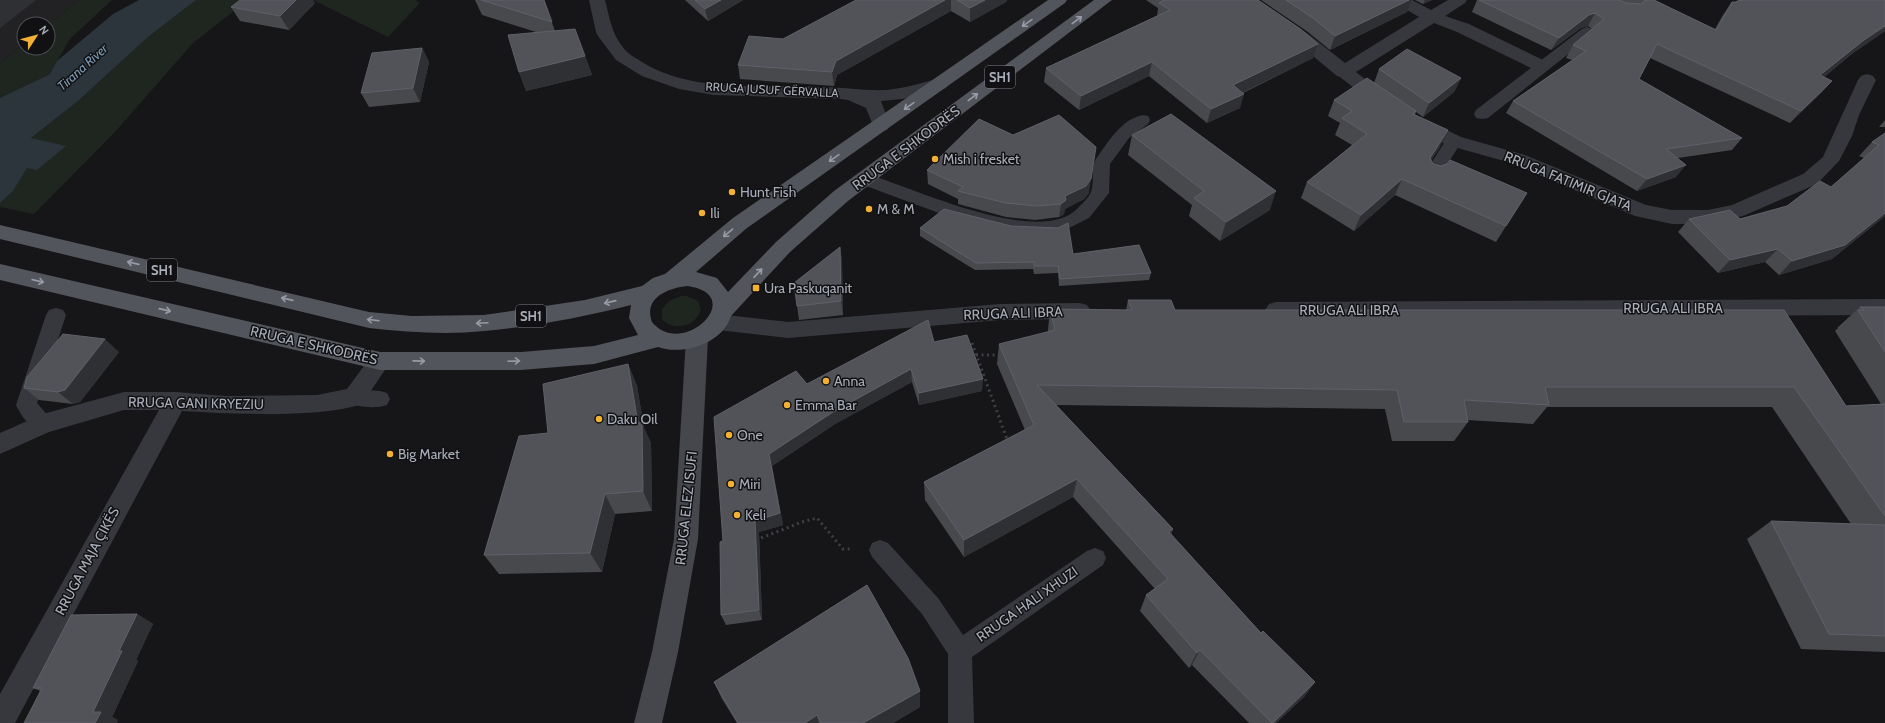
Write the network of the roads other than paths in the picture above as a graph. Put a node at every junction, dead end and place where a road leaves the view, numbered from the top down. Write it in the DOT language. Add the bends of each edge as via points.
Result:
graph roads {
  1 [pos="597,0"];
  2 [pos="1059,0"];
  3 [pos="1104,0"];
  4 [pos="1247,0"];
  5 [pos="1401,0"];
  6 [pos="1459,0"];
  7 [pos="1431,17"];
  8 [pos="1587,32"];
  9 [pos="1541,66"];
  10 [pos="1343,72"];
  11 [pos="1867,80"];
  12 [pos="940,84"];
  13 [pos="849,94"];
  14 [pos="1482,114"];
  15 [pos="1142,120"];
  16 [pos="881,126"];
  17 [pos="1454,141"];
  18 [pos="1432,175"];
  19 [pos="864,179"];
  20 [pos="0,232"];
  21 [pos="0,272"];
  22 [pos="672,280"];
  23 [pos="648,293"];
  24 [pos="1885,307"];
  25 [pos="1258,310"];
  26 [pos="1101,311"];
  27 [pos="56,315"];
  28 [pos="720,317"];
  29 [pos="697,338"];
  30 [pos="657,339"];
  31 [pos="380,361"];
  32 [pos="354,397"];
  33 [pos="380,399"];
  34 [pos="176,401"];
  35 [pos="43,424"];
  36 [pos="0,444"];
  37 [pos="880,550"];
  38 [pos="1094,558"];
  39 [pos="960,651"];
  40 [pos="0,722"];
  41 [pos="648,723"];
  42 [pos="961,723"];
  1 -- 13 [label="street, RRUGA JUSUF GËRVALLA" via="598,19 605,35 623,58 657,77 718,90"];
  2 -- 12 [label="main road, SH1, one-way"];
  19 -- 3 [label="main road, RRUGA E SHKODRËS / SH1, one-way"];
  4 -- 10 [label="street, RRUGA FATIMIR GJATA"];
  5 -- 7 [label="street"];
  6 -- 7 [label="street"];
  7 -- 9 [label="street" via="1463,28"];
  7 -- 10 [label="street"];
  8 -- 9 [label="lane"];
  9 -- 14 [label="lane"];
  10 -- 17 [label="street, RRUGA FATIMIR GJATA" via="1400,113"];
  11 -- 17 [label="street, RRUGA FATIMIR GJATA" via="1830,161 1810,179 1736,211 1708,217 1672,217 1642,211 1518,159"];
  12 -- 13 [label="street, RRUGA JUSUF GËRVALLA" via="889,95"];
  12 -- 16 [label="main road, SH1, one-way"];
  13 -- 16 [label="street, RRUGA JUSUF GËRVALLA" via="874,105"];
  15 -- 19 [label="lane" via="1123,134 1102,163 1100,193 1083,214 1057,228 1011,226 956,213"];
  16 -- 22 [label="main road, SH1, one-way" via="740,223"];
  17 -- 18 [label="lane"];
  28 -- 19 [label="main road, RRUGA E SHKODRËS / SH1, one-way" via="783,247"];
  23 -- 20 [label="main road, SH1, one-way" via="585,308 484,323 412,324 369,320"];
  21 -- 31 [label="main road, RRUGA E SHKODRËS / SH1, one-way"];
  22 -- 23 [label="main road, SH1"];
  22 -- 28 [label="main road, SH1" via="687,278 712,284 723,302"];
  23 -- 30 [label="main road" via="641,303 638,314 647,333"];
  24 -- 25 [label="street, RRUGA ALI IBRA"];
  26 -- 28 [label="street, RRUGA ALI IBRA" via="961,314 788,330"];
  27 -- 35 [label="lane" via="26,405"];
  28 -- 29 [label="main road, SH1" via="709,331"];
  29 -- 30 [label="main road, SH1" via="684,342"];
  29 -- 41 [label="main road, RRUGA ELEZ ISUFI" via="686,539 665,652"];
  31 -- 30 [label="main road, RRUGA E SHKODRËS / SH1, one-way" via="521,361 594,355"];
  31 -- 32 [label="street"];
  32 -- 33 [label="lane"];
  32 -- 34 [label="street, RRUGA GANI KRYEZIU" via="317,404 226,405"];
  34 -- 35 [label="street, RRUGA GANI KRYEZIU" via="124,401"];
  34 -- 40 [label="street, RRUGA MAJA ÇIKËS"];
  35 -- 36 [label="street, RRUGA GANI KRYEZIU"];
  37 -- 39 [label="lane" via="930,606"];
  38 -- 39 [label="lane, RRUGA HALI XHUZI"];
  39 -- 42 [label="lane"];
}
